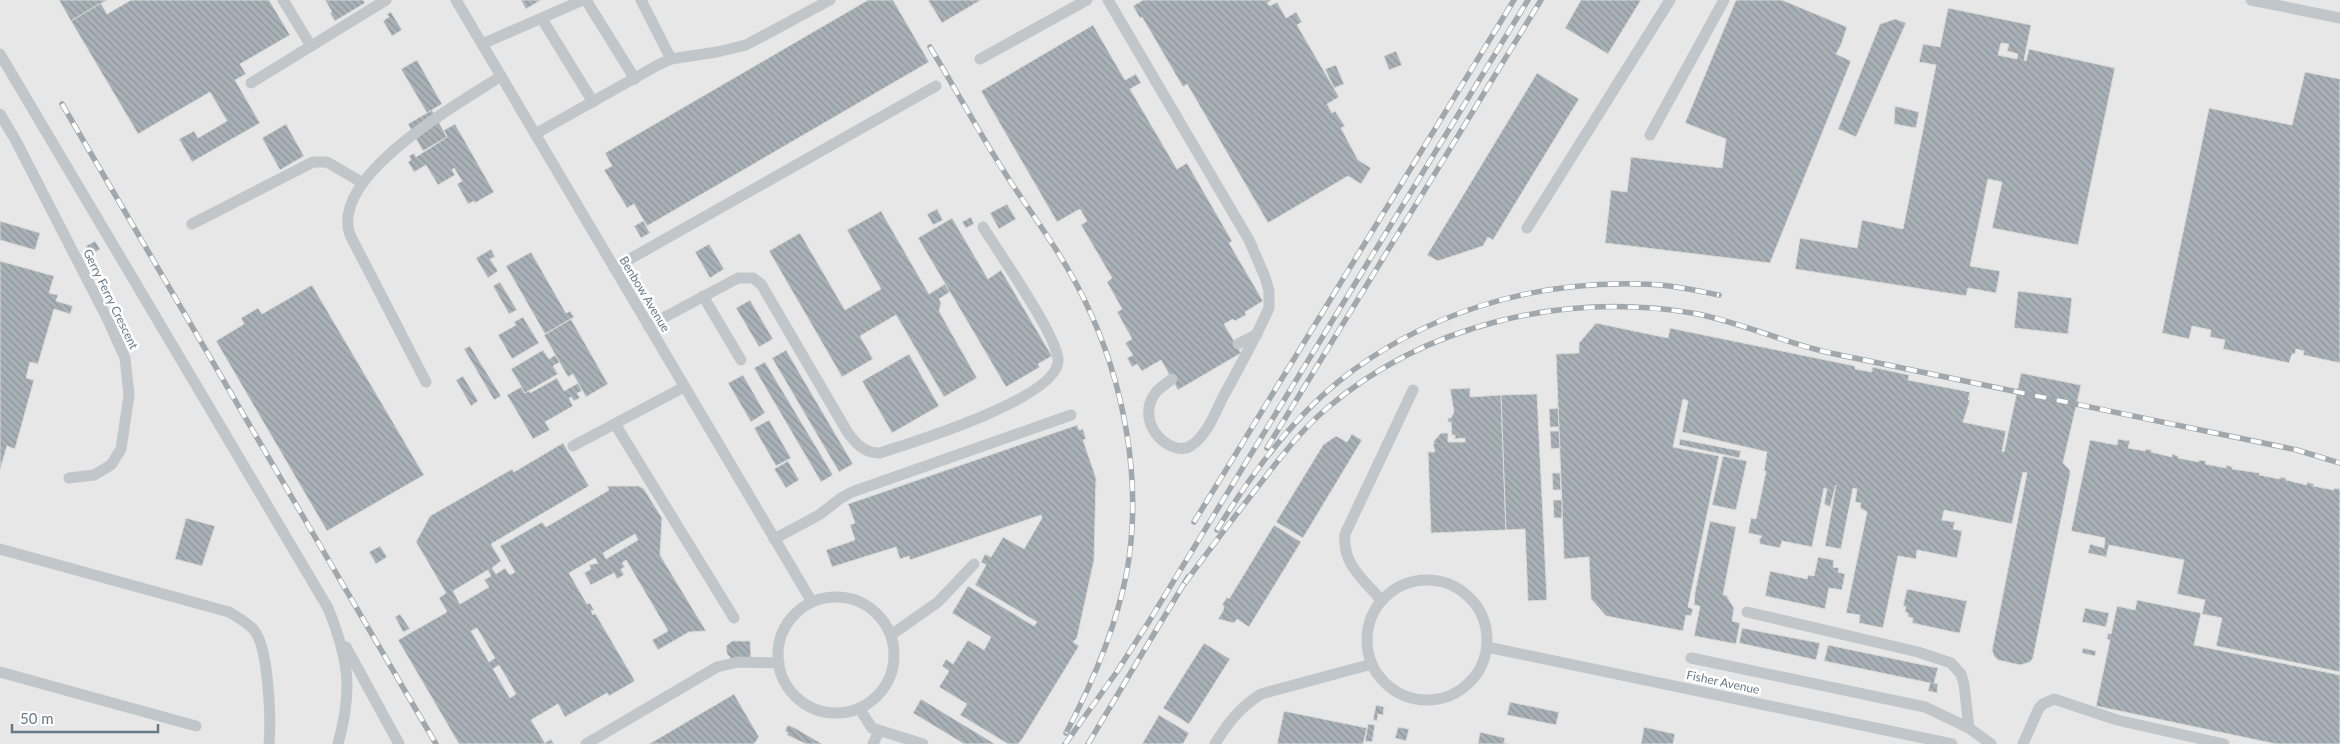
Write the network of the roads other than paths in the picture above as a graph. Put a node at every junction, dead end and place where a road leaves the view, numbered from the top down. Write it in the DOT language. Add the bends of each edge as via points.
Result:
graph roads {
  1 [pos="283,0"];
  2 [pos="386,0"];
  3 [pos="456,0"];
  4 [pos="585,0"];
  5 [pos="641,0"];
  6 [pos="830,0"];
  7 [pos="1087,0"];
  8 [pos="1108,0"];
  9 [pos="1670,0"];
  10 [pos="1724,0"];
  11 [pos="2252,0"];
  12 [pos="2314,0"];
  13 [pos="2311,12"];
  14 [pos="2340,18"];
  15 [pos="542,19"];
  16 [pos="482,44"];
  17 [pos="311,46"];
  18 [pos="0,55"];
  19 [pos="980,59"];
  20 [pos="671,60"];
  21 [pos="501,76"];
  22 [pos="635,79"];
  23 [pos="251,83"];
  24 [pos="936,86"];
  25 [pos="594,102"];
  26 [pos="0,114"];
  27 [pos="535,134"];
  28 [pos="1650,136"];
  29 [pos="363,183"];
  30 [pos="192,224"];
  31 [pos="983,227"];
  32 [pos="1528,228"];
  33 [pos="614,268"];
  34 [pos="703,296"];
  35 [pos="648,326"];
  36 [pos="1257,334"];
  37 [pos="1238,344"];
  38 [pos="741,360"];
  39 [pos="1172,379"];
  40 [pos="426,382"];
  41 [pos="684,387"];
  42 [pos="1413,390"];
  43 [pos="1071,415"];
  44 [pos="615,424"];
  45 [pos="573,446"];
  46 [pos="69,478"];
  47 [pos="774,539"];
  48 [pos="0,549"];
  49 [pos="974,564"];
  50 [pos="1381,600"];
  51 [pos="812,602"];
  52 [pos="1747,612"];
  53 [pos="734,618"];
  54 [pos="890,635"];
  55 [pos="340,637"];
  56 [pos="1487,647"];
  57 [pos="1691,658"];
  58 [pos="779,663"];
  59 [pos="1372,664"];
  60 [pos="0,672"];
  61 [pos="859,708"];
  62 [pos="196,726"];
  63 [pos="1968,728"];
  64 [pos="879,732"];
  65 [pos="1931,742"];
  66 [pos="269,744"];
  67 [pos="338,744"];
  68 [pos="399,744"];
  69 [pos="586,744"];
  70 [pos="872,744"];
  71 [pos="923,744"];
  72 [pos="1214,744"];
  73 [pos="1952,744"];
  74 [pos="1991,744"];
  75 [pos="2023,744"];
  76 [pos="2224,744"];
  1 -- 17 [label="lane"];
  2 -- 17 [label="lane"];
  3 -- 16 [label="lane, Benbow Avenue"];
  4 -- 15 [label="lane"];
  4 -- 22 [label="lane"];
  5 -- 20 [label="lane"];
  6 -- 20 [label="lane" via="746,45"];
  7 -- 19 [label="lane"];
  8 -- 36 [label="lane" via="1257,258 1269,291 1269,308"];
  9 -- 32 [label="lane"];
  10 -- 28 [label="lane"];
  11 -- 13 [label="lane"];
  12 -- 13 [label="lane"];
  13 -- 14 [label="lane"];
  15 -- 16 [label="lane"];
  15 -- 25 [label="lane"];
  16 -- 21 [label="lane, Benbow Avenue"];
  17 -- 23 [label="lane"];
  18 -- 55 [label="lane" via="328,608"];
  20 -- 22 [label="lane"];
  21 -- 27 [label="lane, Benbow Avenue"];
  21 -- 29 [label="lane" via="400,144 383,158"];
  22 -- 25 [label="lane"];
  24 -- 33 [label="lane"];
  25 -- 27 [label="lane"];
  26 -- 46 [label="lane, Gerry Ferry Crescent" via="125,358 129,395 121,449 111,465 94,475"];
  27 -- 33 [label="lane, Benbow Avenue"];
  29 -- 30 [label="lane" via="327,162 312,162"];
  29 -- 40 [label="lane" via="347,213 346,226"];
  31 -- 34 [label="lane" via="1047,331 1057,351 1056,370 1032,390 987,416 880,453 870,453 862,448 848,433 761,284 746,276"];
  33 -- 35 [label="lane, Benbow Avenue"];
  34 -- 35 [label="lane"];
  34 -- 38 [label="lane"];
  35 -- 41 [label="lane, Benbow Avenue"];
  36 -- 37 [label="lane"];
  36 -- 39 [label="lane" via="1207,428 1191,446 1183,448 1173,446 1153,433 1148,420 1156,392"];
  41 -- 44 [label="lane"];
  41 -- 47 [label="lane, Benbow Avenue"];
  42 -- 50 [label="lane" via="1345,534 1347,559"];
  43 -- 47 [label="lane" via="852,492"];
  44 -- 45 [label="lane"];
  44 -- 53 [label="lane"];
  47 -- 51 [label="lane, Benbow Avenue"];
  48 -- 66 [label="lane" via="230,612 255,631 263,654 271,718"];
  49 -- 54 [label="lane" via="938,602"];
  50 -- 56 [label="lane" via="1398,586 1420,579 1441,580 1461,589 1478,606 1486,623"];
  50 -- 59 [label="lane" via="1371,615 1366,633 1367,652"];
  51 -- 54 [label="lane" via="832,597 854,600 872,610"];
  51 -- 58 [label="lane" via="794,615 782,633"];
  52 -- 63 [label="lane" via="1918,652 1951,663 1961,674 1964,684"];
  54 -- 61 [label="lane" via="892,668 884,688"];
  55 -- 67 [label="lane" via="347,673 347,703"];
  55 -- 68 [label="lane"];
  56 -- 59 [label="lane" via="1482,666 1472,681 1458,692 1436,700 1415,700 1392,690 1376,674"];
  56 -- 65 [label="lane, Fisher Avenue"];
  57 -- 63 [label="lane" via="1925,707"];
  58 -- 61 [label="lane" via="791,694 808,707 828,714"];
  58 -- 69 [label="lane" via="738,662 717,667"];
  59 -- 72 [label="lane" via="1261,694 1235,714"];
  60 -- 62 [label="lane"];
  61 -- 64 [label="lane" via="872,728"];
  63 -- 74 [label="lane"];
  64 -- 70 [label="lane"];
  64 -- 71 [label="lane"];
  65 -- 73 [label="lane, Fisher Avenue"];
  75 -- 76 [label="lane" via="2039,708 2054,699 2117,720"];
}
